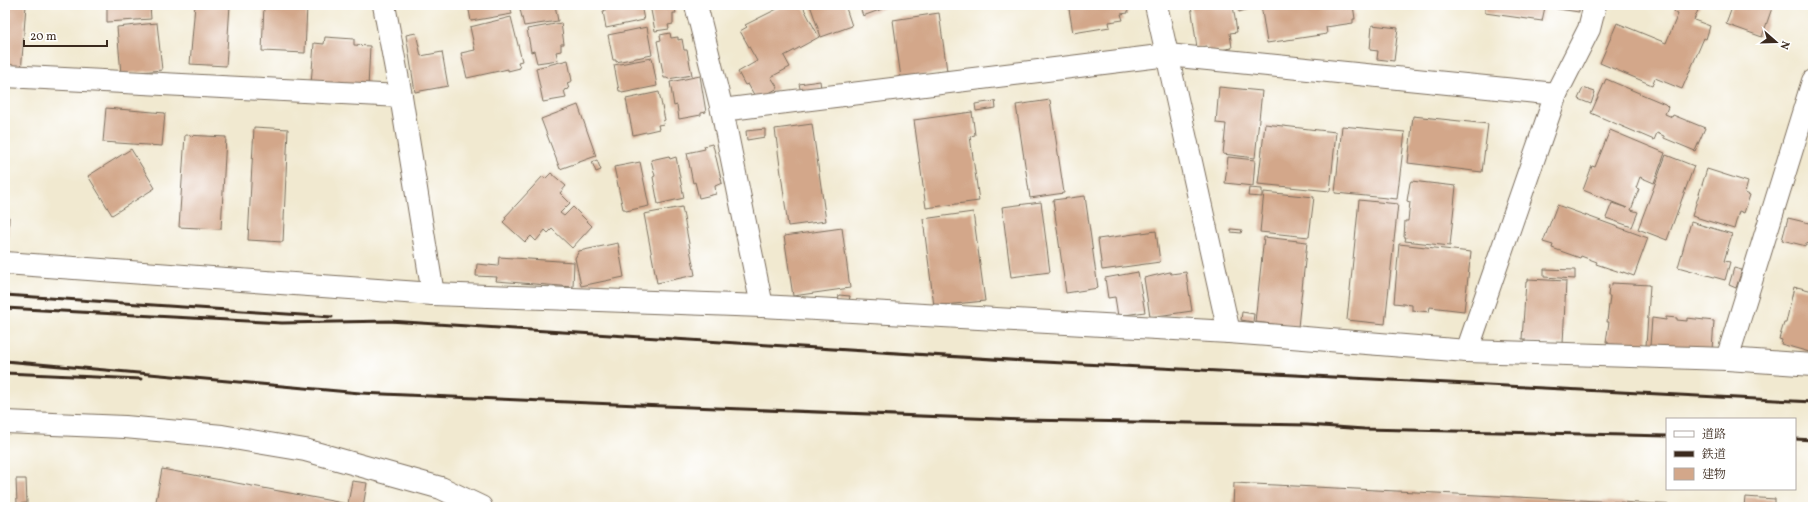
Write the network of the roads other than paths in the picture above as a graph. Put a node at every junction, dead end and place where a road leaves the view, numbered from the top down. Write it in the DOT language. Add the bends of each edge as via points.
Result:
graph roads {
  1 [pos="384,5"];
  2 [pos="696,5"];
  3 [pos="1156,5"];
  4 [pos="1595,5"];
  5 [pos="1168,55"];
  6 [pos="5,76"];
  7 [pos="1813,81"];
  8 [pos="1556,94"];
  9 [pos="401,96"];
  10 [pos="1809,106"];
  11 [pos="722,110"];
  12 [pos="5,263"];
  13 [pos="433,294"];
  14 [pos="762,306"];
  15 [pos="1229,332"];
  16 [pos="1467,351"];
  17 [pos="1727,359"];
  18 [pos="1813,365"];
  19 [pos="5,422"];
  20 [pos="481,507"];
  1 -- 9 [label="street"];
  2 -- 11 [label="street"];
  3 -- 5 [label="street"];
  4 -- 8 [label="street" via="1589,29"];
  5 -- 8 [label="street"];
  5 -- 11 [label="street"];
  5 -- 15 [label="street"];
  6 -- 9 [label="street"];
  7 -- 10 [label="street"];
  8 -- 16 [label="street"];
  9 -- 13 [label="street"];
  10 -- 17 [label="street"];
  11 -- 14 [label="street"];
  12 -- 13 [label="street"];
  13 -- 14 [label="street"];
  14 -- 15 [label="street"];
  15 -- 16 [label="street"];
  16 -- 17 [label="street"];
  17 -- 18 [label="street"];
  19 -- 20 [label="street" via="126,427 222,436 305,450 441,488"];
}
